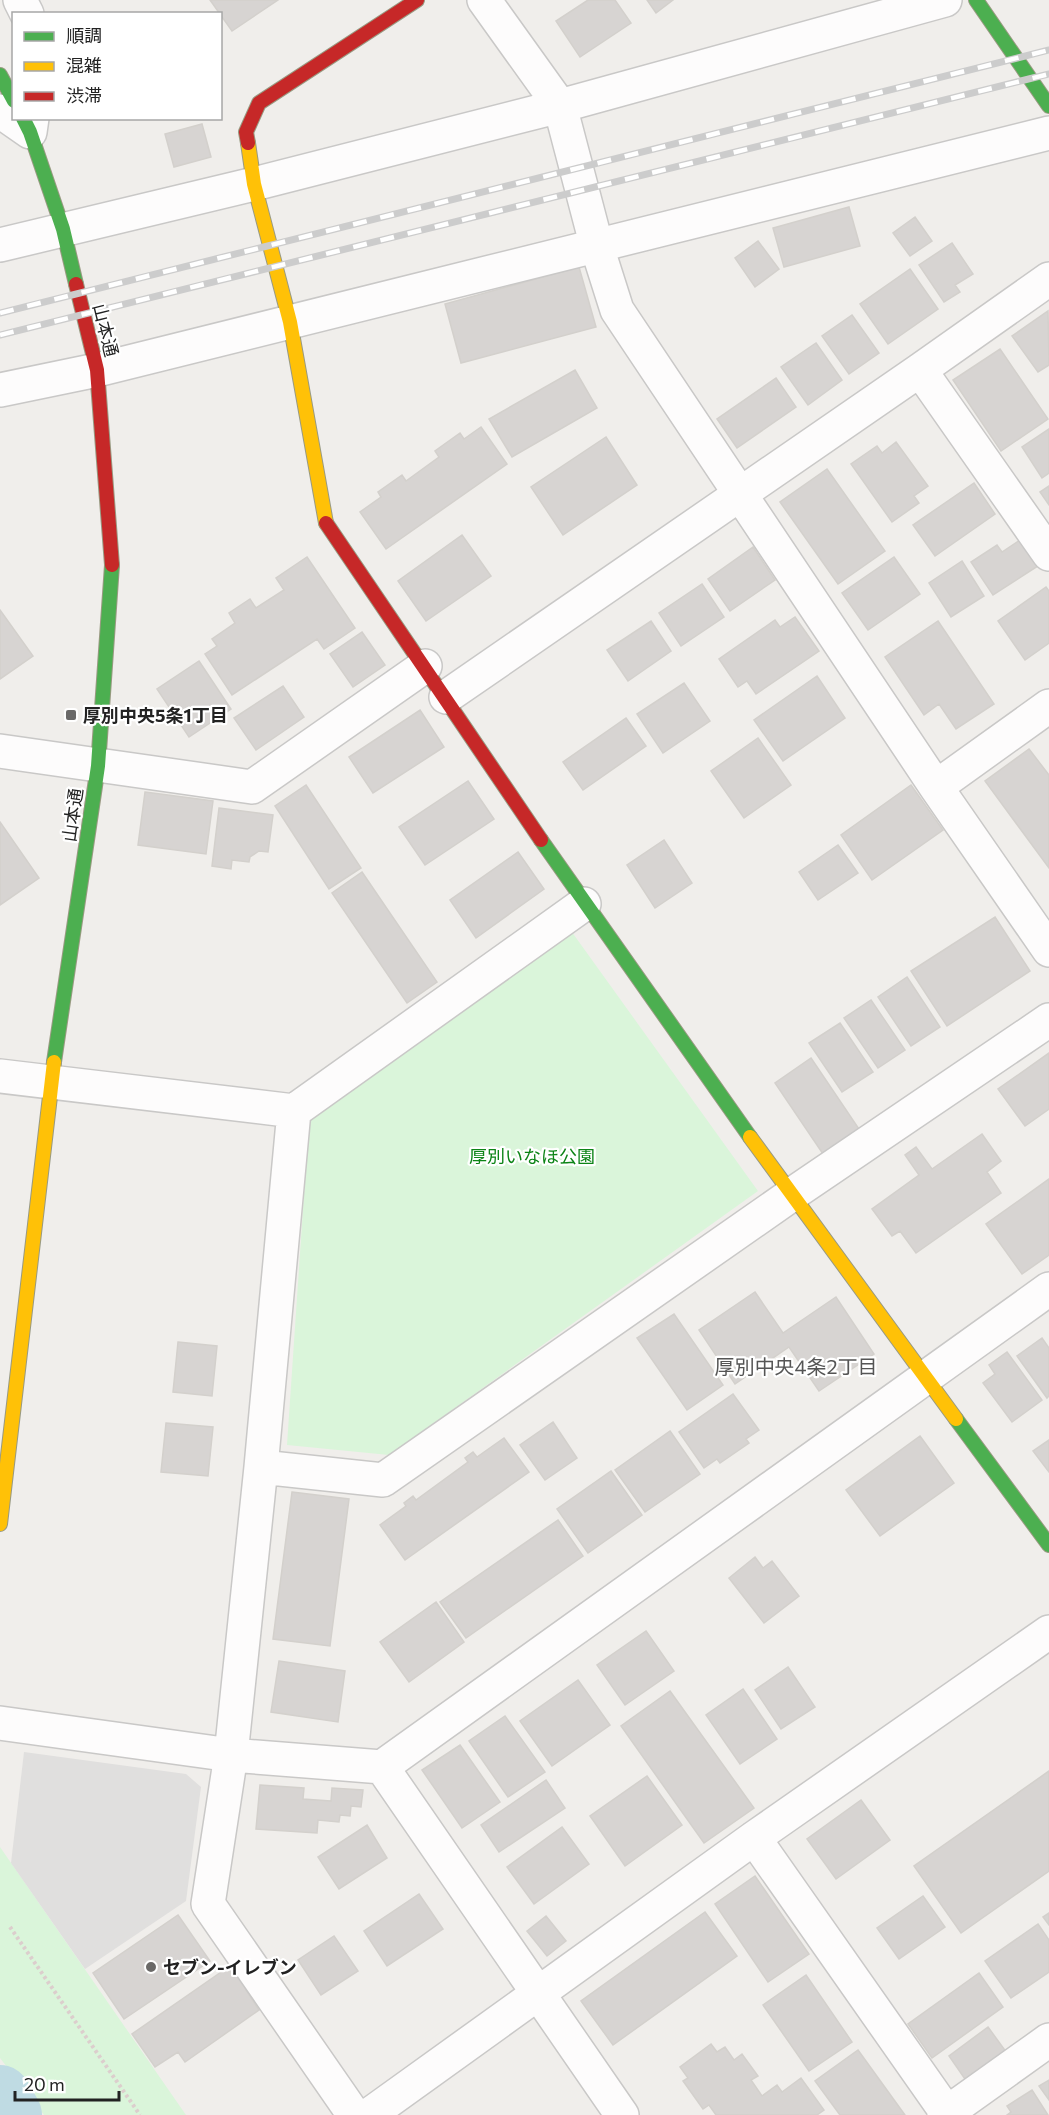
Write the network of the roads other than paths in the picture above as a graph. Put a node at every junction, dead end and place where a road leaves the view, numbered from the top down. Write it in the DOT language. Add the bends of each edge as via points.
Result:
graph roads {
  1 [pos="417,0"];
  2 [pos="484,0"];
  3 [pos="945,0"];
  4 [pos="976,0"];
  5 [pos="0,75"];
  6 [pos="12,97"];
  7 [pos="1049,105"];
  8 [pos="560,106"];
  9 [pos="28,123"];
  10 [pos="1049,133"];
  11 [pos="254,184"];
  12 [pos="63,229"];
  13 [pos="0,245"];
  14 [pos="597,247"];
  15 [pos="1049,279"];
  16 [pos="290,322"];
  17 [pos="97,370"];
  18 [pos="920,370"];
  19 [pos="0,390"];
  20 [pos="740,493"];
  21 [pos="1049,554"];
  22 [pos="425,666"];
  23 [pos="446,697"];
  24 [pos="1049,706"];
  25 [pos="0,751"];
  26 [pos="98,766"];
  27 [pos="936,787"];
  28 [pos="584,904"];
  29 [pos="1049,951"];
  30 [pos="1049,1020"];
  31 [pos="0,1076"];
  32 [pos="51,1081"];
  33 [pos="294,1111"];
  34 [pos="791,1195"];
  35 [pos="1049,1289"];
  36 [pos="926,1377"];
  37 [pos="261,1467"];
  38 [pos="0,1524"];
  39 [pos="1049,1545"];
  40 [pos="1049,1632"];
  41 [pos="0,1723"];
  42 [pos="231,1755"];
  43 [pos="382,1767"];
  44 [pos="754,1838"];
  45 [pos="539,1994"];
  46 [pos="1049,2040"];
  47 [pos="959,2110"];
  48 [pos="354,2115"];
  49 [pos="369,2115"];
  50 [pos="622,2115"];
  1 -- 11 [label="street" via="259,103 246,132"];
  2 -- 8 [label="street"];
  3 -- 8 [label="street"];
  4 -- 7 [label="street"];
  5 -- 6 [label="street"];
  8 -- 11 [label="street"];
  8 -- 14 [label="street"];
  9 -- 12 [label="street, 山本通"];
  10 -- 14 [label="street"];
  11 -- 12 [label="street"];
  11 -- 16 [label="street"];
  12 -- 13 [label="street"];
  12 -- 17 [label="street, 山本通"];
  14 -- 16 [label="street"];
  14 -- 20 [label="street" via="617,310"];
  15 -- 18 [label="street"];
  16 -- 17 [label="street"];
  16 -- 22 [label="street" via="326,523"];
  17 -- 19 [label="street"];
  17 -- 26 [label="street, 山本通" via="112,574"];
  18 -- 20 [label="street"];
  18 -- 21 [label="street"];
  20 -- 23 [label="street"];
  20 -- 27 [label="street"];
  22 -- 23 [label="street"];
  22 -- 26 [label="street" via="252,787"];
  23 -- 28 [label="street"];
  24 -- 27 [label="street"];
  25 -- 26 [label="street"];
  26 -- 32 [label="street, 山本通"];
  27 -- 29 [label="street"];
  28 -- 33 [label="street"];
  28 -- 34 [label="street"];
  30 -- 34 [label="street"];
  31 -- 32 [label="street"];
  32 -- 33 [label="street"];
  32 -- 38 [label="street, 山本通"];
  33 -- 37 [label="street"];
  34 -- 36 [label="street"];
  34 -- 37 [label="street" via="383,1480"];
  35 -- 36 [label="street"];
  36 -- 39 [label="street"];
  36 -- 43 [label="street"];
  37 -- 42 [label="street"];
  40 -- 44 [label="street"];
  41 -- 42 [label="street"];
  42 -- 43 [label="street"];
  42 -- 48 [label="street" via="208,1904"];
  43 -- 45 [label="street"];
  44 -- 45 [label="street"];
  44 -- 47 [label="street"];
  45 -- 49 [label="street"];
  45 -- 50 [label="street"];
  46 -- 47 [label="street"];
}
